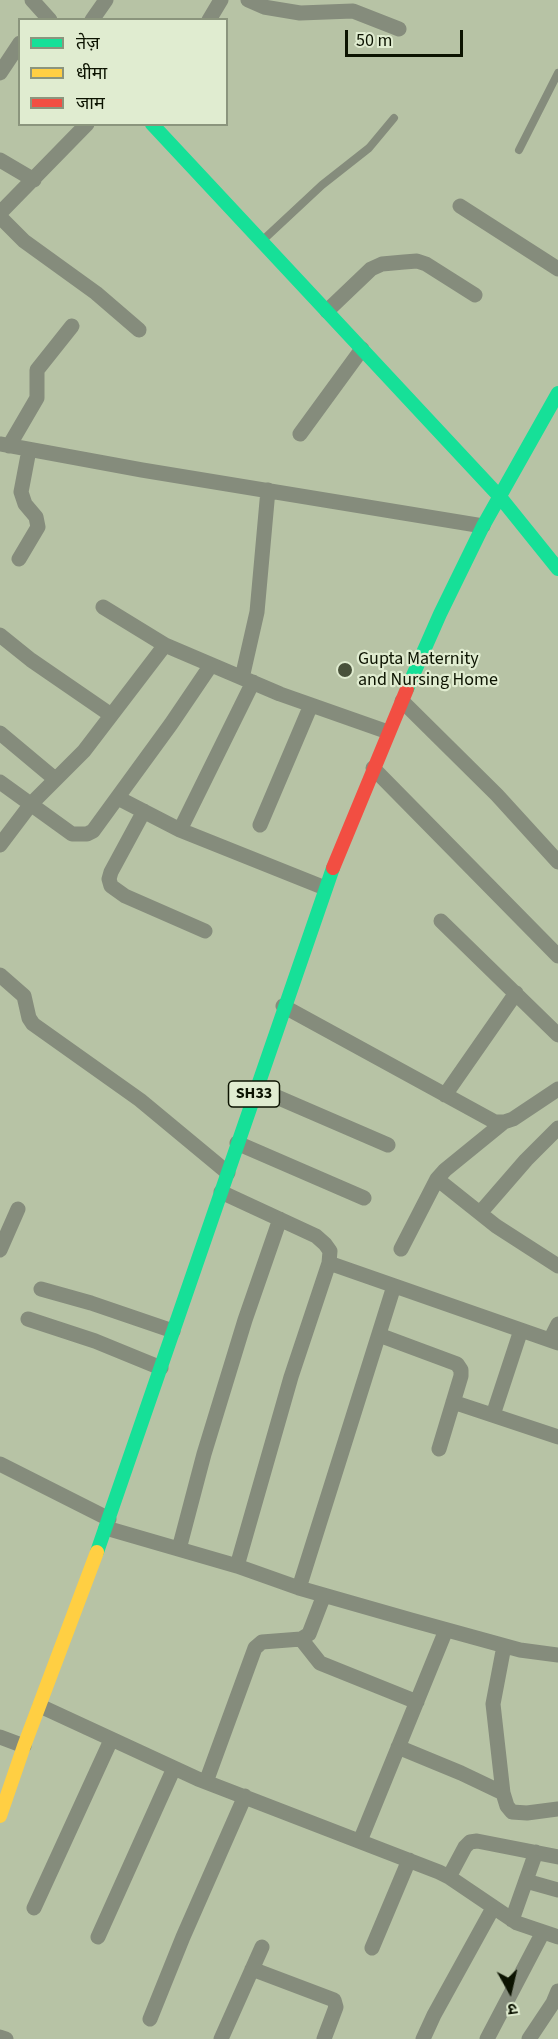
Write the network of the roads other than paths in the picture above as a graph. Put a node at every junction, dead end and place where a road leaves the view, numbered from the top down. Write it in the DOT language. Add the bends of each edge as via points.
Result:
graph roads {
  1 [pos="32,0"];
  2 [pos="106,0"];
  3 [pos="221,0"];
  4 [pos="248,0"];
  5 [pos="48,18"];
  6 [pos="93,18"];
  7 [pos="210,18"];
  8 [pos="399,29"];
  9 [pos="18,46"];
  10 [pos="0,73"];
  11 [pos="558,73"];
  12 [pos="394,118"];
  13 [pos="85,126"];
  14 [pos="154,126"];
  15 [pos="519,150"];
  16 [pos="0,160"];
  17 [pos="34,180"];
  18 [pos="460,206"];
  19 [pos="0,215"];
  20 [pos="262,242"];
  21 [pos="558,269"];
  22 [pos="475,295"];
  23 [pos="327,311"];
  24 [pos="72,326"];
  25 [pos="139,330"];
  26 [pos="362,349"];
  27 [pos="558,393"];
  28 [pos="300,434"];
  29 [pos="4,445"];
  30 [pos="29,450"];
  31 [pos="268,490"];
  32 [pos="500,497"];
  33 [pos="483,526"];
  34 [pos="19,559"];
  35 [pos="558,569"];
  36 [pos="103,607"];
  37 [pos="0,634"];
  38 [pos="165,645"];
  39 [pos="211,664"];
  40 [pos="248,680"];
  41 [pos="402,701"];
  42 [pos="311,705"];
  43 [pos="111,715"];
  44 [pos="388,732"];
  45 [pos="0,733"];
  46 [pos="373,768"];
  47 [pos="55,779"];
  48 [pos="0,782"];
  49 [pos="118,798"];
  50 [pos="30,804"];
  51 [pos="144,811"];
  52 [pos="260,825"];
  53 [pos="180,830"];
  54 [pos="0,845"];
  55 [pos="558,862"];
  56 [pos="325,888"];
  57 [pos="441,921"];
  58 [pos="206,931"];
  59 [pos="558,956"];
  60 [pos="1,977"];
  61 [pos="516,993"];
  62 [pos="284,1006"];
  63 [pos="558,1035"];
  64 [pos="256,1088"];
  65 [pos="558,1089"];
  66 [pos="445,1095"];
  67 [pos="504,1122"];
  68 [pos="558,1128"];
  69 [pos="237,1143"];
  70 [pos="388,1145"];
  71 [pos="228,1173"];
  72 [pos="436,1179"];
  73 [pos="221,1192"];
  74 [pos="364,1198"];
  75 [pos="18,1209"];
  76 [pos="480,1213"];
  77 [pos="280,1219"];
  78 [pos="401,1249"];
  79 [pos="0,1250"];
  80 [pos="329,1263"];
  81 [pos="558,1266"];
  82 [pos="394,1286"];
  83 [pos="41,1289"];
  84 [pos="28,1318"];
  85 [pos="558,1324"];
  86 [pos="521,1330"];
  87 [pos="173,1331"];
  88 [pos="379,1335"];
  89 [pos="554,1341"];
  90 [pos="161,1368"];
  91 [pos="453,1402"];
  92 [pos="493,1415"];
  93 [pos="558,1437"];
  94 [pos="439,1449"];
  95 [pos="0,1464"];
  96 [pos="108,1523"];
  97 [pos="179,1549"];
  98 [pos="237,1566"];
  99 [pos="300,1588"];
  100 [pos="324,1595"];
  101 [pos="446,1630"];
  102 [pos="301,1639"];
  103 [pos="504,1646"];
  104 [pos="558,1655"];
  105 [pos="417,1701"];
  106 [pos="40,1706"];
  107 [pos="0,1737"];
  108 [pos="111,1740"];
  109 [pos="24,1746"];
  110 [pos="398,1747"];
  111 [pos="174,1768"];
  112 [pos="206,1782"];
  113 [pos="502,1793"];
  114 [pos="244,1797"];
  115 [pos="558,1809"];
  116 [pos="0,1816"];
  117 [pos="360,1841"];
  118 [pos="536,1851"];
  119 [pos="558,1857"];
  120 [pos="409,1860"];
  121 [pos="449,1877"];
  122 [pos="526,1881"];
  123 [pos="558,1890"];
  124 [pos="34,1908"];
  125 [pos="493,1908"];
  126 [pos="512,1920"];
  127 [pos="550,1935"];
  128 [pos="98,1937"];
  129 [pos="262,1947"];
  130 [pos="372,1948"];
  131 [pos="252,1969"];
  132 [pos="558,1991"];
  133 [pos="150,2019"];
  134 [pos="0,2037"];
  135 [pos="6,2039"];
  136 [pos="221,2039"];
  137 [pos="324,2039"];
  138 [pos="423,2039"];
  139 [pos="487,2039"];
  140 [pos="530,2039"];
  1 -- 5 [label="street"];
  2 -- 6 [label="street"];
  3 -- 7 [label="street"];
  4 -- 8 [label="street" via="300,13 353,11"];
  9 -- 10 [label="street"];
  11 -- 15 [label="lane"];
  12 -- 20 [label="lane" via="369,148 322,185"];
  13 -- 17 [label="street"];
  14 -- 20 [label="main road"];
  16 -- 17 [label="street"];
  17 -- 19 [label="street"];
  18 -- 21 [label="street"];
  19 -- 25 [label="street" via="24,241"];
  20 -- 23 [label="main road"];
  22 -- 23 [label="street" via="417,261 381,264 371,268"];
  23 -- 26 [label="main road"];
  24 -- 29 [label="street" via="38,370 37,398"];
  26 -- 28 [label="street"];
  26 -- 32 [label="main road"];
  27 -- 32 [label="main road, SH33"];
  29 -- 30 [label="street"];
  30 -- 31 [label="street"];
  30 -- 34 [label="street" via="21,492 38,527"];
  31 -- 33 [label="street"];
  31 -- 40 [label="street"];
  32 -- 33 [label="main road, SH33"];
  32 -- 35 [label="main road"];
  33 -- 41 [label="main road, SH33"];
  36 -- 38 [label="street"];
  37 -- 43 [label="street"];
  38 -- 39 [label="street"];
  38 -- 43 [label="street"];
  39 -- 40 [label="street"];
  39 -- 49 [label="street"];
  40 -- 42 [label="street"];
  40 -- 53 [label="street"];
  41 -- 44 [label="main road, SH33"];
  41 -- 55 [label="street"];
  42 -- 44 [label="street"];
  42 -- 52 [label="street"];
  43 -- 47 [label="street" via="84,751"];
  44 -- 46 [label="main road, SH33"];
  45 -- 47 [label="street"];
  46 -- 56 [label="main road, SH33"];
  46 -- 59 [label="street"];
  47 -- 50 [label="street"];
  48 -- 50 [label="street"];
  49 -- 50 [label="street" via="93,831 79,835"];
  49 -- 51 [label="street"];
  50 -- 54 [label="street"];
  51 -- 53 [label="street"];
  51 -- 58 [label="street" via="111,872 111,886 125,896"];
  53 -- 56 [label="street"];
  56 -- 62 [label="main road, SH33"];
  57 -- 61 [label="street"];
  60 -- 71 [label="street" via="24,996 33,1024 140,1100"];
  61 -- 63 [label="street"];
  61 -- 66 [label="street"];
  62 -- 64 [label="main road, SH33"];
  62 -- 66 [label="street"];
  64 -- 69 [label="main road, SH33"];
  64 -- 70 [label="street"];
  65 -- 67 [label="street"];
  66 -- 67 [label="street" via="483,1117"];
  67 -- 72 [label="street"];
  68 -- 76 [label="street"];
  69 -- 71 [label="main road, SH33"];
  69 -- 74 [label="street"];
  71 -- 73 [label="main road, SH33"];
  72 -- 76 [label="street"];
  72 -- 78 [label="street"];
  73 -- 77 [label="street"];
  73 -- 87 [label="main road, SH33"];
  75 -- 79 [label="street"];
  76 -- 81 [label="street"];
  77 -- 80 [label="street" via="325,1244 330,1251"];
  77 -- 97 [label="street" via="214,1420"];
  80 -- 82 [label="street"];
  80 -- 98 [label="street" via="291,1377"];
  82 -- 86 [label="street"];
  82 -- 88 [label="street"];
  83 -- 87 [label="street"];
  84 -- 90 [label="street"];
  85 -- 89 [label="street"];
  86 -- 89 [label="street"];
  86 -- 92 [label="street"];
  87 -- 90 [label="main road, SH33"];
  88 -- 91 [label="street" via="457,1364 461,1376"];
  88 -- 99 [label="street"];
  90 -- 96 [label="main road, SH33"];
  91 -- 92 [label="street"];
  91 -- 94 [label="street"];
  92 -- 93 [label="street"];
  95 -- 96 [label="street"];
  96 -- 97 [label="street"];
  96 -- 106 [label="main road, SH33"];
  97 -- 98 [label="street"];
  98 -- 99 [label="street"];
  99 -- 100 [label="street"];
  100 -- 101 [label="street"];
  100 -- 102 [label="street" via="315,1623"];
  101 -- 103 [label="street"];
  101 -- 105 [label="street"];
  102 -- 105 [label="street" via="320,1663"];
  102 -- 112 [label="street" via="262,1642 255,1648"];
  103 -- 104 [label="street"];
  103 -- 113 [label="street" via="493,1704"];
  105 -- 110 [label="street"];
  106 -- 108 [label="street"];
  106 -- 109 [label="main road, SH33"];
  107 -- 109 [label="street"];
  108 -- 111 [label="street"];
  108 -- 124 [label="street"];
  109 -- 116 [label="main road, SH33"];
  110 -- 113 [label="street"];
  110 -- 117 [label="street"];
  111 -- 112 [label="street"];
  111 -- 128 [label="street"];
  112 -- 114 [label="street"];
  113 -- 115 [label="street" via="512,1812"];
  114 -- 117 [label="street"];
  114 -- 133 [label="street"];
  117 -- 120 [label="street"];
  118 -- 119 [label="street"];
  118 -- 121 [label="street" via="470,1842"];
  118 -- 122 [label="street"];
  120 -- 121 [label="street"];
  120 -- 130 [label="street"];
  121 -- 125 [label="street"];
  122 -- 123 [label="street"];
  122 -- 126 [label="street"];
  125 -- 126 [label="street"];
  125 -- 138 [label="street"];
  126 -- 127 [label="street"];
  127 -- 139 [label="street"];
  129 -- 131 [label="street"];
  131 -- 136 [label="street"];
  131 -- 137 [label="street" via="334,2001 336,2007"];
  132 -- 140 [label="street"];
  134 -- 135 [label="street"];
}
